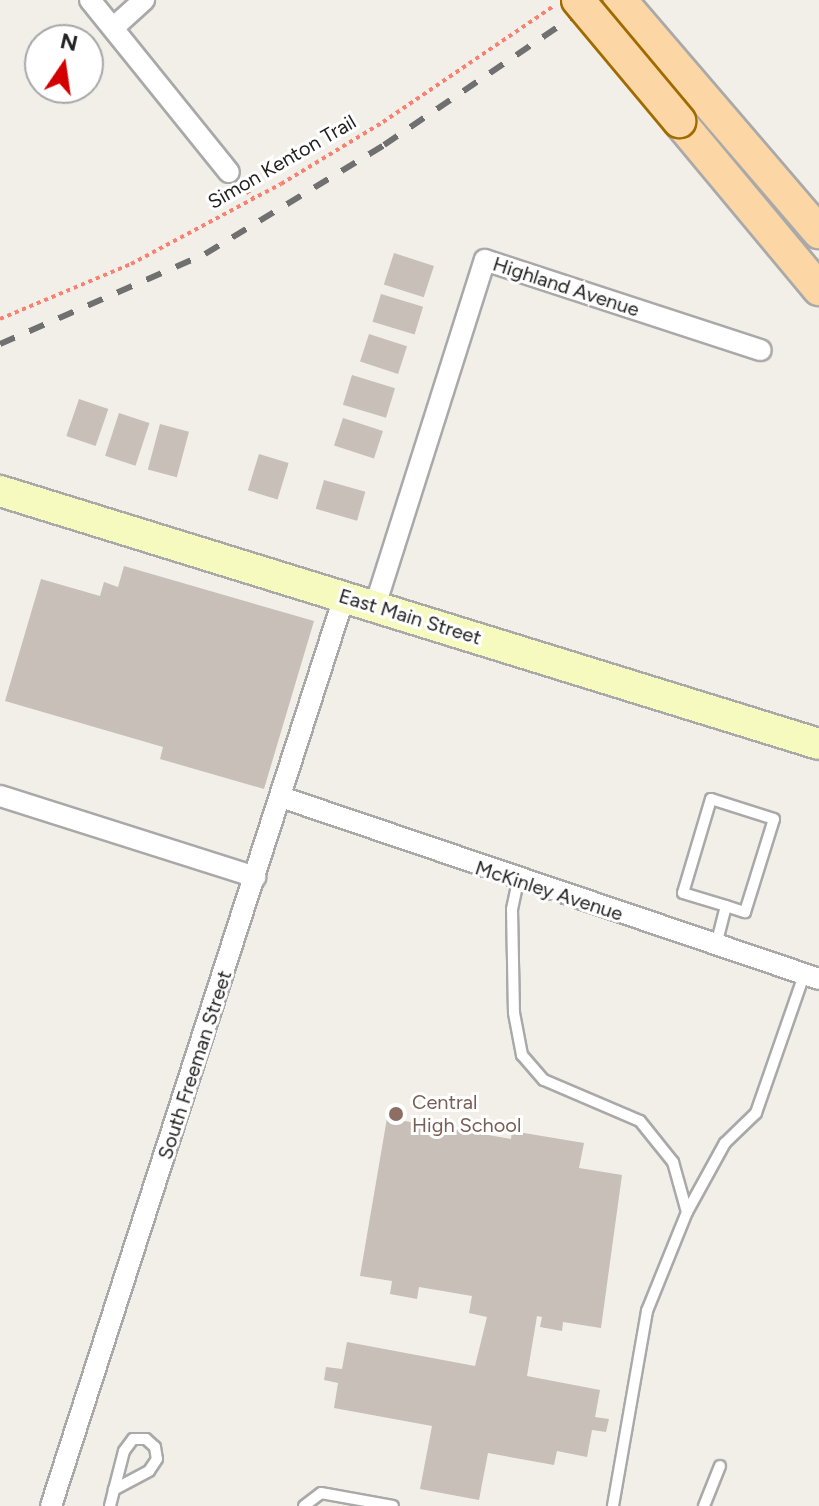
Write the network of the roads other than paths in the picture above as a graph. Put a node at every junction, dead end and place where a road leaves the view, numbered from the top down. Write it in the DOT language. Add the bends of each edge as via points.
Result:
graph roads {
  1 [pos="90,0"];
  2 [pos="144,0"];
  3 [pos="578,0"];
  4 [pos="620,0"];
  5 [pos="113,28"];
  6 [pos="229,172"];
  7 [pos="819,232"];
  8 [pos="819,289"];
  9 [pos="761,350"];
  10 [pos="0,491"];
  11 [pos="375,606"];
  12 [pos="340,610"];
  13 [pos="819,744"];
  14 [pos="0,796"];
  15 [pos="281,797"];
  16 [pos="255,877"];
  17 [pos="518,881"];
  18 [pos="726,906"];
  19 [pos="716,945"];
  20 [pos="811,977"];
  21 [pos="687,1212"];
  22 [pos="720,1466"];
  23 [pos="114,1490"];
  24 [pos="51,1506"];
  25 [pos="110,1506"];
  26 [pos="304,1506"];
  27 [pos="393,1506"];
  28 [pos="613,1506"];
  29 [pos="704,1506"];
  1 -- 5 [label="street"];
  2 -- 5 [label="street"];
  3 -- 8 [label="main road, bridge"];
  4 -- 7 [label="main road"];
  5 -- 6 [label="street"];
  9 -- 11 [label="street, Highland Avenue" via="485,260"];
  10 -- 12 [label="main road, East Main Street"];
  11 -- 12 [label="main road, East Main Street"];
  11 -- 13 [label="main road, East Main Street"];
  12 -- 15 [label="street, South Freeman Street"];
  14 -- 16 [label="street"];
  15 -- 16 [label="street, South Freeman Street"];
  15 -- 17 [label="street, McKinley Avenue"];
  16 -- 24 [label="street, South Freeman Street"];
  17 -- 19 [label="street, McKinley Avenue"];
  17 -- 21 [label="lane" via="512,909 513,954 522,1055 544,1080 640,1121 673,1162"];
  18 -- 18 [label="lane" via="745,912 774,819 711,799 683,893"];
  18 -- 19 [label="lane"];
  19 -- 20 [label="street, McKinley Avenue"];
  20 -- 21 [label="lane" via="756,1113 725,1143"];
  21 -- 28 [label="lane" via="647,1311"];
  22 -- 29 [label="lane"];
  23 -- 23 [label="lane" via="124,1451 133,1439 146,1439 155,1447 157,1459 149,1471"];
  23 -- 25 [label="lane"];
  26 -- 27 [label="lane" via="321,1493"];
}
